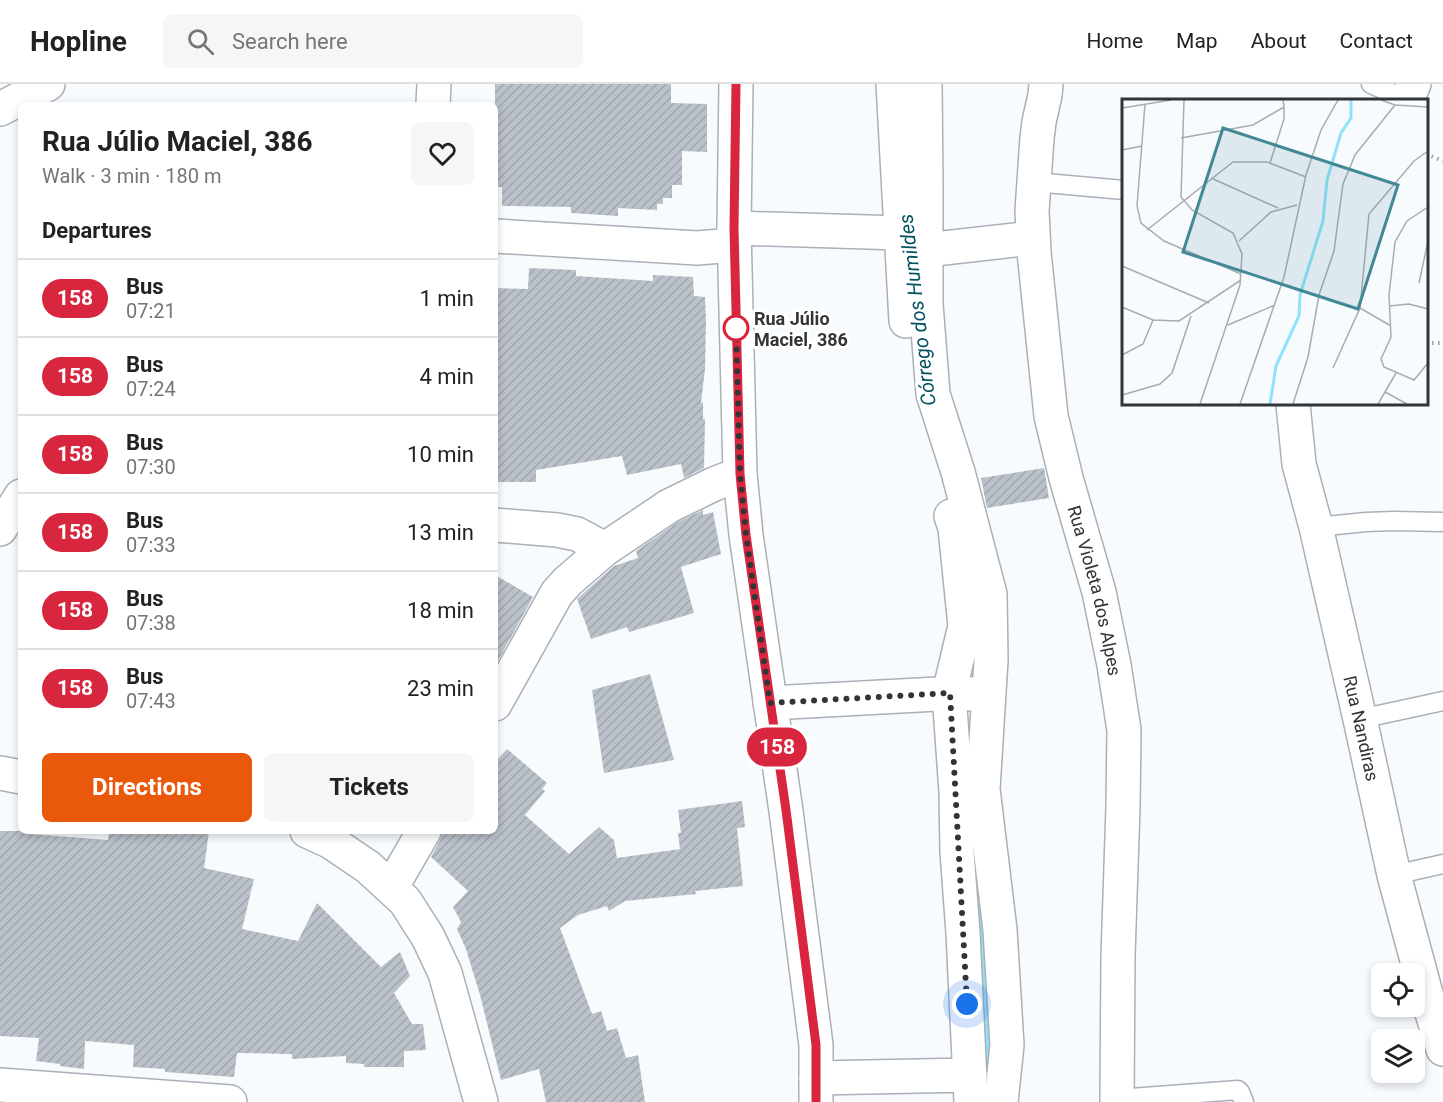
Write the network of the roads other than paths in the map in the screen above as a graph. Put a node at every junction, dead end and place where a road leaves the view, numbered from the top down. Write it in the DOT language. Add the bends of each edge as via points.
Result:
graph roads {
  1 [pos="48,84"];
  2 [pos="434,84"];
  3 [pos="736,84"];
  4 [pos="892,84"];
  5 [pos="925,84"];
  6 [pos="1046,84"];
  7 [pos="1371,84"];
  8 [pos="1414,84"];
  9 [pos="1405,99"];
  10 [pos="1407,99"];
  11 [pos="434,102"];
  12 [pos="0,110"];
  13 [pos="1034,182"];
  14 [pos="1122,190"];
  15 [pos="498,236"];
  16 [pos="916,236"];
  17 [pos="734,237"];
  18 [pos="1033,238"];
  19 [pos="1293,405"];
  20 [pos="740,474"];
  21 [pos="18,501"];
  22 [pos="1443,522"];
  23 [pos="498,525"];
  24 [pos="1316,527"];
  25 [pos="0,528"];
  26 [pos="605,549"];
  27 [pos="969,694"];
  28 [pos="498,699"];
  29 [pos="1443,701"];
  30 [pos="770,703"];
  31 [pos="1360,719"];
  32 [pos="0,774"];
  33 [pos="18,777"];
  34 [pos="314,834"];
  35 [pos="422,834"];
  36 [pos="1443,864"];
  37 [pos="1394,875"];
  38 [pos="391,888"];
  39 [pos="1441,1035"];
  40 [pos="0,1085"];
  41 [pos="971,1089"];
  42 [pos="816,1090"];
  43 [pos="1117,1101"];
  44 [pos="230,1102"];
  45 [pos="481,1102"];
  46 [pos="1001,1102"];
  47 [pos="1244,1102"];
  1 -- 12 [label="street"];
  2 -- 11 [label="street"];
  3 -- 17 [label="street"];
  4 -- 16 [label="street"];
  5 -- 16 [label="street"];
  6 -- 13 [label="street, Rua Violeta dos Alpes"];
  7 -- 9 [label="lane"];
  8 -- 10 [label="street"];
  13 -- 14 [label="lane"];
  13 -- 18 [label="street, Rua Violeta dos Alpes"];
  15 -- 17 [label="street" via="697,248"];
  16 -- 17 [label="street"];
  16 -- 18 [label="street"];
  16 -- 27 [label="street" via="909,373 954,528"];
  17 -- 20 [label="street"];
  18 -- 43 [label="street, Rua Violeta dos Alpes" via="1050,416 1099,592 1124,730"];
  19 -- 24 [label="street, Rua Nandiras" via="1299,464"];
  20 -- 26 [label="street" via="669,506"];
  20 -- 30 [label="street"];
  21 -- 25 [label="street"];
  22 -- 24 [label="lane" via="1366,522"];
  23 -- 26 [label="street" via="577,534"];
  24 -- 31 [label="street, Rua Nandiras"];
  26 -- 28 [label="street" via="557,593"];
  27 -- 30 [label="street"];
  27 -- 41 [label="street" via="956,792"];
  27 -- 46 [label="street" via="1000,930 1006,1045"];
  29 -- 31 [label="lane"];
  30 -- 42 [label="street" via="816,1045"];
  31 -- 37 [label="street, Rua Nandiras"];
  32 -- 33 [label="street"];
  34 -- 38 [label="street" via="368,867"];
  35 -- 38 [label="street"];
  36 -- 37 [label="lane"];
  37 -- 39 [label="street, Rua Nandiras"];
  38 -- 45 [label="street" via="405,901 428,937 445,973"];
  40 -- 44 [label="street"];
  41 -- 42 [label="street"];
  43 -- 47 [label="lane" via="1239,1090"];
}
